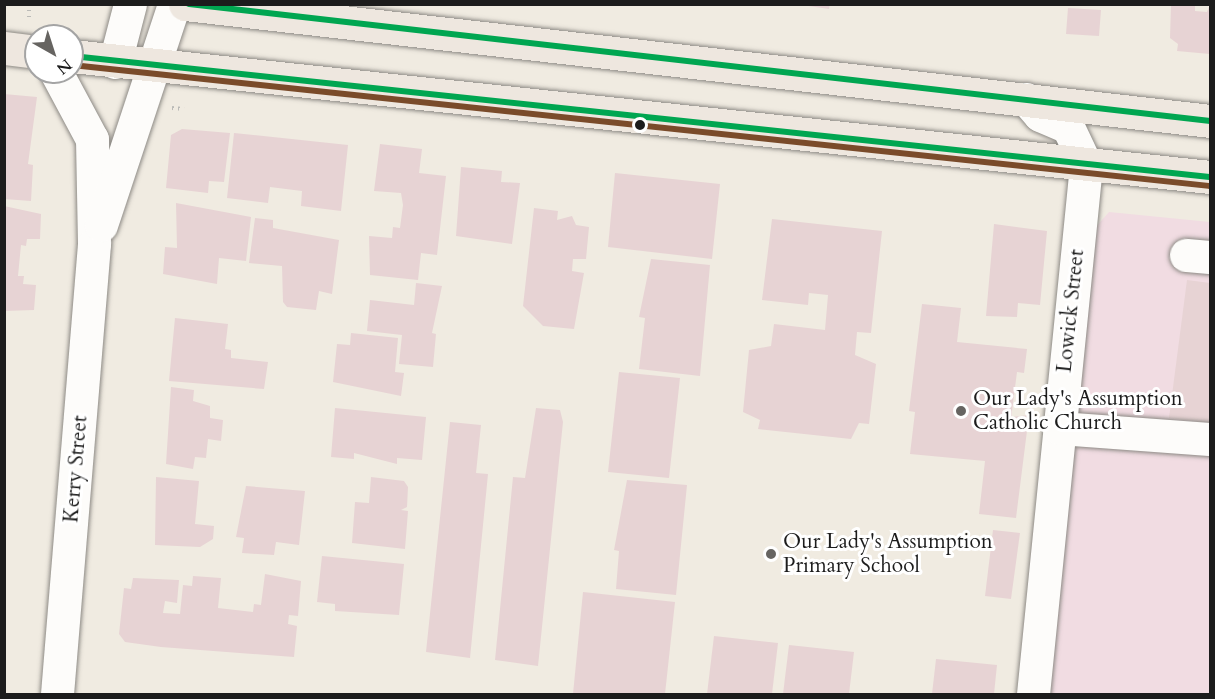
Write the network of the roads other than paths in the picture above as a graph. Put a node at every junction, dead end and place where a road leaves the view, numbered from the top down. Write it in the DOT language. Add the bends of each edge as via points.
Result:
graph roads {
  1 [pos="130,4"];
  2 [pos="174,4"];
  3 [pos="185,4"];
  4 [pos="4,48"];
  5 [pos="24,50"];
  6 [pos="84,58"];
  7 [pos="115,62"];
  8 [pos="157,67"];
  9 [pos="62,84"];
  10 [pos="1026,99"];
  11 [pos="1210,121"];
  12 [pos="1086,165"];
  13 [pos="1210,177"];
  14 [pos="94,244"];
  15 [pos="1059,428"];
  16 [pos="1210,439"];
  17 [pos="57,694"];
  18 [pos="1033,694"];
  1 -- 7 [label="street"];
  2 -- 8 [label="street, Kerry Street"];
  3 -- 10 [label="main road"];
  4 -- 5 [label="main road"];
  6 -- 7 [label="main road"];
  7 -- 8 [label="main road"];
  8 -- 12 [label="main road"];
  8 -- 14 [label="street, Kerry Street"];
  9 -- 14 [label="street, Kerry Street" via="92,139"];
  10 -- 11 [label="main road"];
  10 -- 12 [label="street" via="1040,115 1068,127"];
  12 -- 13 [label="main road"];
  12 -- 15 [label="street, Lowick Street"];
  14 -- 17 [label="street, Kerry Street"];
  15 -- 16 [label="street"];
  15 -- 18 [label="street, Lowick Street"];
}
